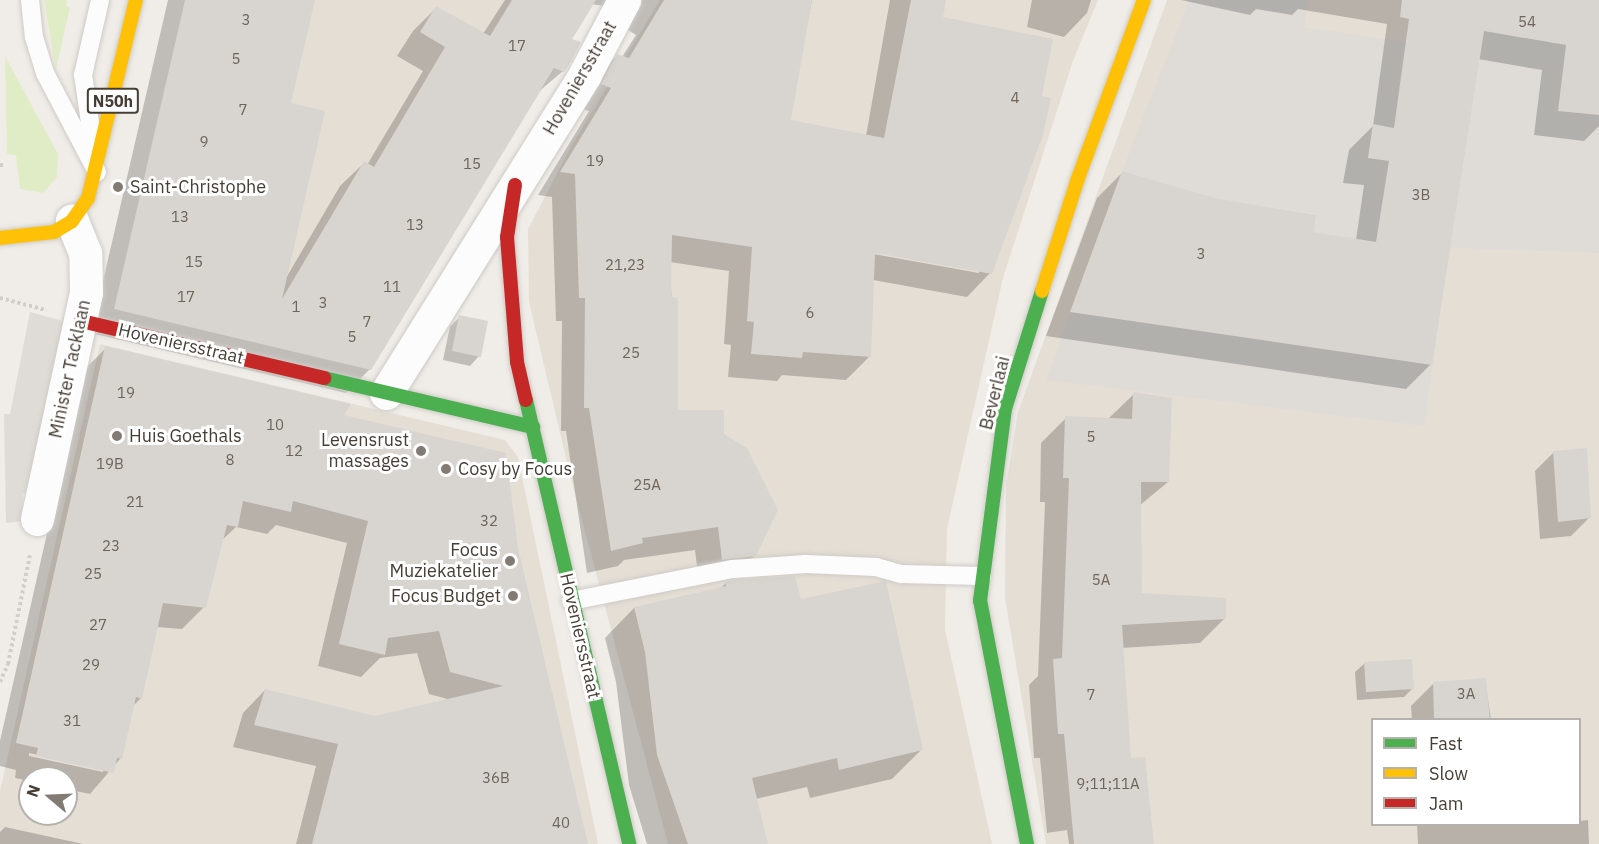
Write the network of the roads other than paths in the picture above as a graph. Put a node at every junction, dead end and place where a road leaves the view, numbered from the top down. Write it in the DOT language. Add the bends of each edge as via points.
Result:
graph roads {
  1 [pos="30,0"];
  2 [pos="100,0"];
  3 [pos="136,0"];
  4 [pos="624,0"];
  5 [pos="1144,0"];
  6 [pos="97,172"];
  7 [pos="515,186"];
  8 [pos="72,221"];
  9 [pos="0,238"];
  10 [pos="81,321"];
  11 [pos="386,393"];
  12 [pos="533,427"];
  13 [pos="38,519"];
  14 [pos="982,576"];
  15 [pos="571,601"];
  16 [pos="629,844"];
  17 [pos="1027,844"];
  1 -- 6 [label="lane" via="34,37 45,73"];
  2 -- 6 [label="lane" via="83,75"];
  3 -- 6 [label="street, N50h"];
  4 -- 7 [label="street, Hoveniersstraat" via="585,74"];
  5 -- 14 [label="street, Beverlaai" via="1077,181 1005,410"];
  6 -- 8 [label="street, N50h" via="88,198"];
  7 -- 11 [label="street, Hoveniersstraat"];
  7 -- 12 [label="street, Hoveniersstraat" via="507,237 509,289 517,362"];
  8 -- 9 [label="street, N50h" via="45,236"];
  8 -- 10 [label="street, Minister Tacklaan" via="88,267"];
  10 -- 11 [label="street, Hoveniersstraat"];
  10 -- 13 [label="street, Minister Tacklaan"];
  11 -- 12 [label="street, Hoveniersstraat"];
  12 -- 15 [label="street, Hoveniersstraat"];
  14 -- 15 [label="lane" via="902,574 876,567 806,564 734,569"];
  14 -- 17 [label="street, Beverlaai" via="980,601"];
  15 -- 16 [label="street, Hoveniersstraat"];
}
